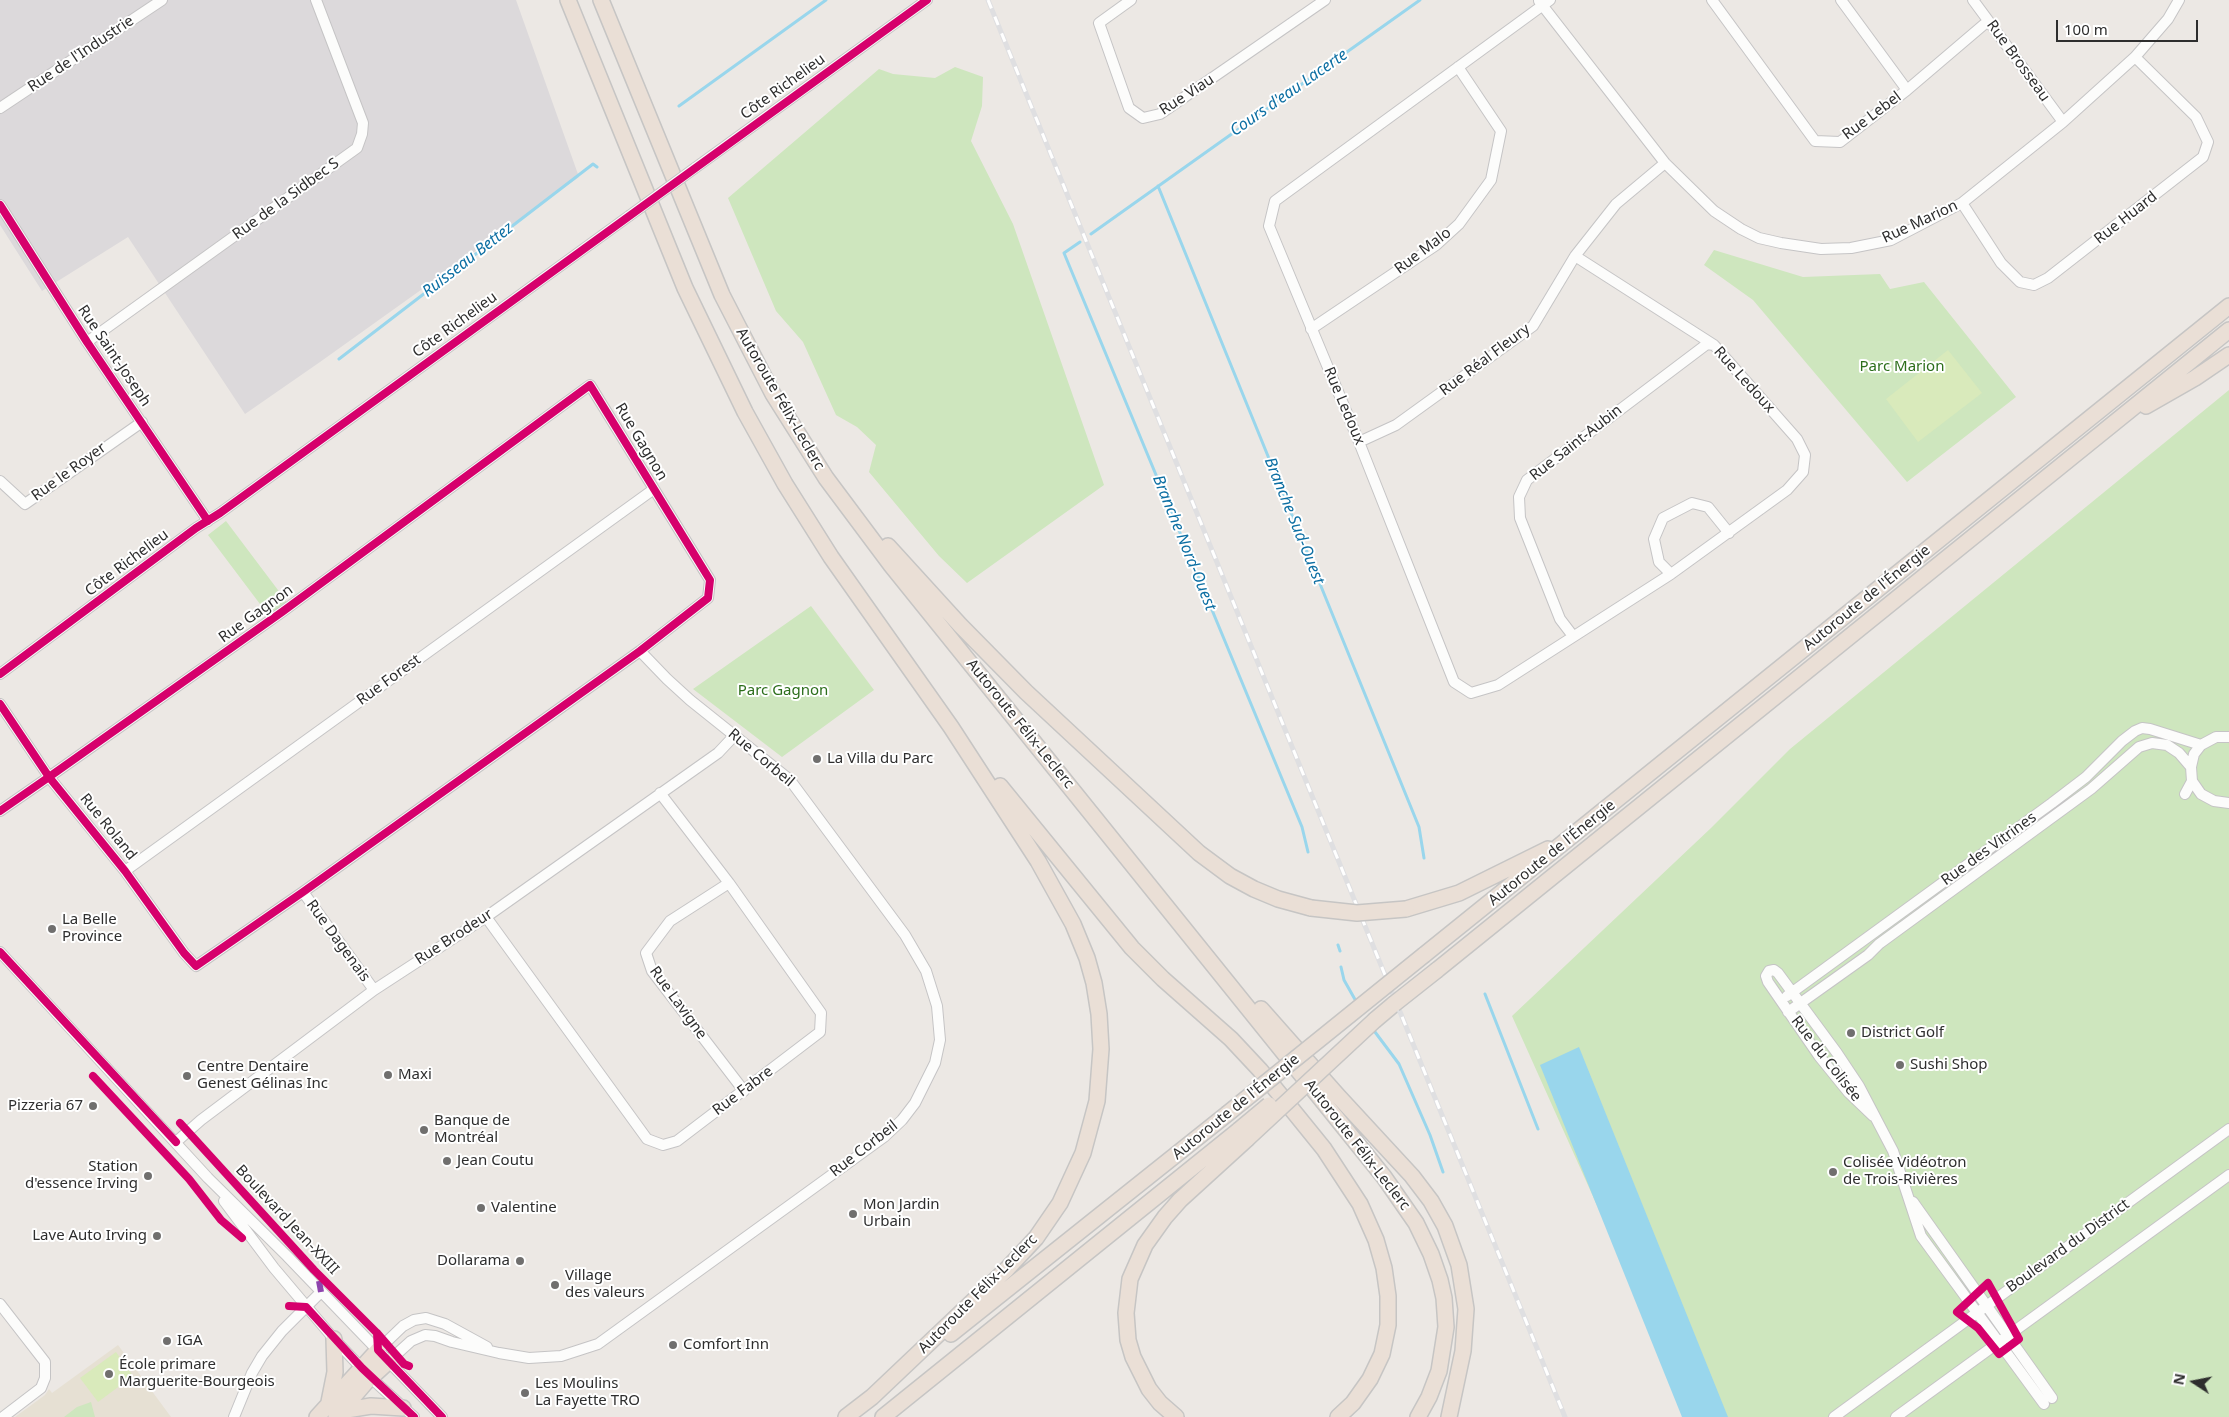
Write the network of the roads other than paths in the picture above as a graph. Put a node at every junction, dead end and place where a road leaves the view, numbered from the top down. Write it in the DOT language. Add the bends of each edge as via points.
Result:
graph roads {
  1 [pos="162,0"];
  2 [pos="316,0"];
  3 [pos="568,0"];
  4 [pos="602,0"];
  5 [pos="927,0"];
  6 [pos="1131,0"];
  7 [pos="1325,0"];
  8 [pos="1712,0"];
  9 [pos="1841,0"];
  10 [pos="1973,0"];
  11 [pos="2179,0"];
  12 [pos="1544,2"];
  13 [pos="1988,21"];
  14 [pos="2135,57"];
  15 [pos="1458,67"];
  16 [pos="1907,90"];
  17 [pos="0,108"];
  18 [pos="2063,122"];
  19 [pos="1665,164"];
  20 [pos="1962,203"];
  21 [pos="0,205"];
  22 [pos="1575,256"];
  23 [pos="2229,306"];
  24 [pos="1312,329"];
  25 [pos="2229,330"];
  26 [pos="87,342"];
  27 [pos="1714,345"];
  28 [pos="2229,356"];
  29 [pos="142,422"];
  30 [pos="2108,427"];
  31 [pos="1359,442"];
  32 [pos="826,478"];
  33 [pos="0,481"];
  34 [pos="654,490"];
  35 [pos="208,521"];
  36 [pos="1730,533"];
  37 [pos="1671,574"];
  38 [pos="1573,636"];
  39 [pos="640,651"];
  40 [pos="0,674"];
  41 [pos="0,704"];
  42 [pos="951,727"];
  43 [pos="734,736"];
  44 [pos="2229,737"];
  45 [pos="2201,745"];
  46 [pos="2191,767"];
  47 [pos="50,776"];
  48 [pos="2192,780"];
  49 [pos="660,793"];
  50 [pos="2185,794"];
  51 [pos="2228,805"];
  52 [pos="0,810"];
  53 [pos="1101,824"];
  54 [pos="1571,837"];
  55 [pos="125,871"];
  56 [pos="729,883"];
  57 [pos="303,892"];
  58 [pos="486,917"];
  59 [pos="2,959"];
  60 [pos="196,966"];
  61 [pos="374,990"];
  62 [pos="1792,993"];
  63 [pos="1780,1001"];
  64 [pos="1801,1004"];
  65 [pos="1788,1012"];
  66 [pos="744,1091"];
  67 [pos="1873,1116"];
  68 [pos="2229,1129"];
  69 [pos="1243,1134"];
  70 [pos="176,1142"];
  71 [pos="2229,1174"];
  72 [pos="208,1178"];
  73 [pos="1906,1193"];
  74 [pos="321,1292"];
  75 [pos="0,1304"];
  76 [pos="1988,1305"];
  77 [pos="306,1307"];
  78 [pos="1976,1313"];
  79 [pos="2008,1336"];
  80 [pos="334,1340"];
  81 [pos="1999,1343"];
  82 [pos="378,1350"];
  83 [pos="499,1353"];
  84 [pos="389,1361"];
  85 [pos="366,1373"];
  86 [pos="872,1397"];
  87 [pos="335,1410"];
  88 [pos="409,1412"];
  89 [pos="4,1417"];
  90 [pos="234,1417"];
  91 [pos="317,1417"];
  92 [pos="442,1417"];
  93 [pos="846,1417"];
  94 [pos="884,1417"];
  95 [pos="1176,1417"];
  96 [pos="1338,1417"];
  97 [pos="1418,1417"];
  98 [pos="1449,1417"];
  99 [pos="1834,1417"];
  100 [pos="1896,1417"];
  1 -- 17 [label="street, Rue de l'Industrie"];
  2 -- 26 [label="street, Rue de la Sidbec S" via="363,123 357,148"];
  3 -- 42 [label="highway, Autoroute Félix-Leclerc" via="685,288 745,412 823,545"];
  4 -- 32 [label="highway, Autoroute Félix-Leclerc" via="722,294 773,394"];
  5 -- 35 [label="street, Côte Richelieu, bridge"];
  6 -- 7 [label="street, Rue Viau" via="1099,23 1129,108 1143,118 1160,114"];
  8 -- 16 [label="street, Rue Lebel" via="1815,141 1840,142"];
  9 -- 16 [label="street"];
  10 -- 13 [label="street, Rue Brosseau"];
  11 -- 14 [label="street, Rue Marion" via="2168,19"];
  12 -- 15 [label="street, Rue Ledoux"];
  12 -- 19 [label="street, Rue Marion"];
  13 -- 16 [label="street, Rue Lebel"];
  13 -- 18 [label="street, Rue Brosseau"];
  14 -- 18 [label="street, Rue Marion"];
  14 -- 20 [label="street, Rue Huard" via="2196,117 2208,142 2203,157 2048,278 2034,285 2020,282 2001,263"];
  15 -- 24 [label="street, Rue Malo" via="1501,131 1491,180 1459,224 1436,245"];
  15 -- 24 [label="street, Rue Ledoux" via="1275,201 1269,226"];
  18 -- 20 [label="street, Rue Marion"];
  19 -- 20 [label="street, Rue Marion" via="1714,211 1740,229 1759,238 1822,249 1851,248 1891,240"];
  19 -- 22 [label="street, Rue Réal Fleury" via="1616,204"];
  21 -- 26 [label="street, Rue Saint-Joseph"];
  22 -- 27 [label="street, Rue Ledoux"];
  22 -- 31 [label="street, Rue Réal Fleury" via="1532,326 1396,425"];
  23 -- 54 [label="highway, Autoroute de l'Énergie"];
  24 -- 31 [label="street, Rue Ledoux"];
  25 -- 30 [label="highway, Autoroute de l'Énergie"];
  26 -- 29 [label="street, Rue Saint-Joseph"];
  27 -- 36 [label="street, Rue Ledoux" via="1797,439 1805,455 1803,472 1787,490"];
  27 -- 38 [label="street, Rue Saint-Aubin" via="1707,344 1527,480 1519,497 1520,518 1560,619"];
  28 -- 30 [label="highway"];
  29 -- 33 [label="street, Rue le Royer" via="25,504"];
  29 -- 35 [label="street, Rue Saint-Joseph"];
  30 -- 69 [label="highway, Autoroute de l'Énergie, bridge" via="1436,970"];
  31 -- 38 [label="street, Rue Ledoux" via="1454,682 1471,693 1498,685"];
  32 -- 53 [label="highway, Autoroute Félix-Leclerc" via="891,565"];
  32 -- 54 [label="highway, bridge" via="977,643 1055,720 1190,845 1215,866 1246,885 1278,899 1311,908 1351,913 1406,909 1465,890"];
  34 -- 39 [label="street, Rue Gagnon" via="710,580 708,598"];
  34 -- 47 [label="street, Rue Gagnon" via="590,385 282,612"];
  34 -- 55 [label="street, Rue Forest"];
  35 -- 40 [label="street, Côte Richelieu"];
  36 -- 37 [label="street, Rue Ledoux"];
  36 -- 37 [label="street" via="1708,508 1692,503 1663,518 1654,539 1659,562"];
  37 -- 38 [label="street, Rue Ledoux"];
  39 -- 43 [label="street, Rue Corbeil" via="667,679"];
  39 -- 57 [label="street, Rue Gagnon"];
  41 -- 47 [label="street, Rue Roland"];
  42 -- 86 [label="highway, Autoroute Félix-Leclerc" via="1045,873 1081,941 1099,1014 1098,1091 1082,1158 1042,1229 1003,1273"];
  42 -- 96 [label="highway" via="1132,948 1260,1070 1324,1149 1357,1199 1372,1230 1384,1268 1388,1325 1382,1354 1370,1379"];
  43 -- 49 [label="street, Rue Brodeur" via="718,753"];
  43 -- 83 [label="street, Rue Corbeil" via="793,784 915,950 929,979 939,1014 940,1040 936,1063 915,1103 884,1137 608,1338 580,1351 551,1358"];
  44 -- 45 [label="street" via="2216,737"];
  45 -- 46 [label="street" via="2195,752"];
  45 -- 62 [label="street, Rue des Vitrines" via="2150,728 2135,731 2052,804"];
  46 -- 48 [label="street"];
  46 -- 64 [label="street, Rue des Vitrines" via="2167,745 2152,743 2139,747 2091,789"];
  47 -- 52 [label="street, Rue Gagnon"];
  47 -- 55 [label="street, Rue Roland"];
  48 -- 50 [label="street"];
  48 -- 51 [label="street" via="2203,796"];
  49 -- 56 [label="street, Rue Fabre"];
  49 -- 58 [label="street, Rue Brodeur"];
  53 -- 97 [label="highway, Autoroute Félix-Leclerc" via="1384,1177 1421,1231 1440,1280 1446,1327 1439,1371"];
  53 -- 98 [label="highway" via="1327,1084 1405,1168 1436,1210 1454,1249 1465,1300 1465,1342"];
  54 -- 86 [label="highway, Autoroute de l'Énergie, bridge"];
  55 -- 60 [label="street, Rue Roland"];
  56 -- 66 [label="street, Rue Fabre" via="821,1013 820,1032"];
  56 -- 66 [label="street, Rue Lavigne" via="670,921 646,953 652,971"];
  57 -- 60 [label="street, Rue Gagnon"];
  57 -- 61 [label="street, Rue Dagenais"];
  58 -- 61 [label="street, Rue Brodeur"];
  58 -- 66 [label="street, Rue Fabre" via="647,1139 663,1146 677,1141"];
  59 -- 70 [label="street, Boulevard Jean-XXIII"];
  61 -- 70 [label="street, Rue Brodeur"];
  62 -- 63 [label="street, Rue des Vitrines"];
  62 -- 63 [label="street, Rue du Colisée" via="1776,971 1769,972 1767,980"];
  62 -- 64 [label="street, Rue du Colisée"];
  63 -- 65 [label="street, Rue du Colisée"];
  64 -- 65 [label="street, Rue des Vitrines"];
  64 -- 67 [label="street, Rue du Colisée" via="1859,1086"];
  65 -- 67 [label="street, Rue du Colisée" via="1832,1073"];
  67 -- 73 [label="street, Rue du Colisée" via="1891,1147"];
  68 -- 76 [label="street, Boulevard du District"];
  69 -- 94 [label="highway, Autoroute de l'Énergie"];
  69 -- 95 [label="highway" via="1165,1217 1145,1245 1130,1279 1126,1313 1133,1357 1148,1388"];
  70 -- 72 [label="street, Boulevard Jean-XXIII"];
  71 -- 79 [label="street"];
  72 -- 74 [label="street, Boulevard Jean-XXIII"];
  72 -- 77 [label="street, Boulevard Jean-XXIII"];
  73 -- 76 [label="street, Rue du Colisée"];
  73 -- 78 [label="street, Rue du Colisée" via="1921,1236"];
  74 -- 77 [label="street"];
  74 -- 82 [label="street, Boulevard Jean-XXIII"];
  75 -- 89 [label="street" via="44,1362 45,1378 41,1388"];
  76 -- 78 [label="street, Boulevard du District"];
  76 -- 79 [label="street, Rue du Colisée"];
  77 -- 80 [label="street, Boulevard Jean-XXIII"];
  77 -- 90 [label="street" via="260,1359"];
  78 -- 81 [label="street, Rue du Colisée"];
  78 -- 99 [label="street, Boulevard du District"];
  79 -- 81 [label="street"];
  79 -- 81 [label="street, Rue du Colisée" via="2048,1401"];
  80 -- 85 [label="street, Boulevard Jean-XXIII"];
  80 -- 87 [label="highway"];
  81 -- 100 [label="street"];
  82 -- 83 [label="street, Rue Corbeil" via="403,1326 426,1318 445,1324"];
  82 -- 84 [label="street, Boulevard Jean-XXIII"];
  82 -- 85 [label="highway"];
  83 -- 84 [label="street, Rue Corbeil" via="425,1335 414,1339"];
  84 -- 85 [label="highway"];
  84 -- 92 [label="street, Boulevard Jean-XXIII"];
  85 -- 87 [label="highway"];
  85 -- 88 [label="street, Boulevard Jean-XXIII"];
  86 -- 93 [label="highway, Autoroute Félix-Leclerc"];
  87 -- 88 [label="highway" via="370,1406"];
  87 -- 91 [label="highway"];
}
